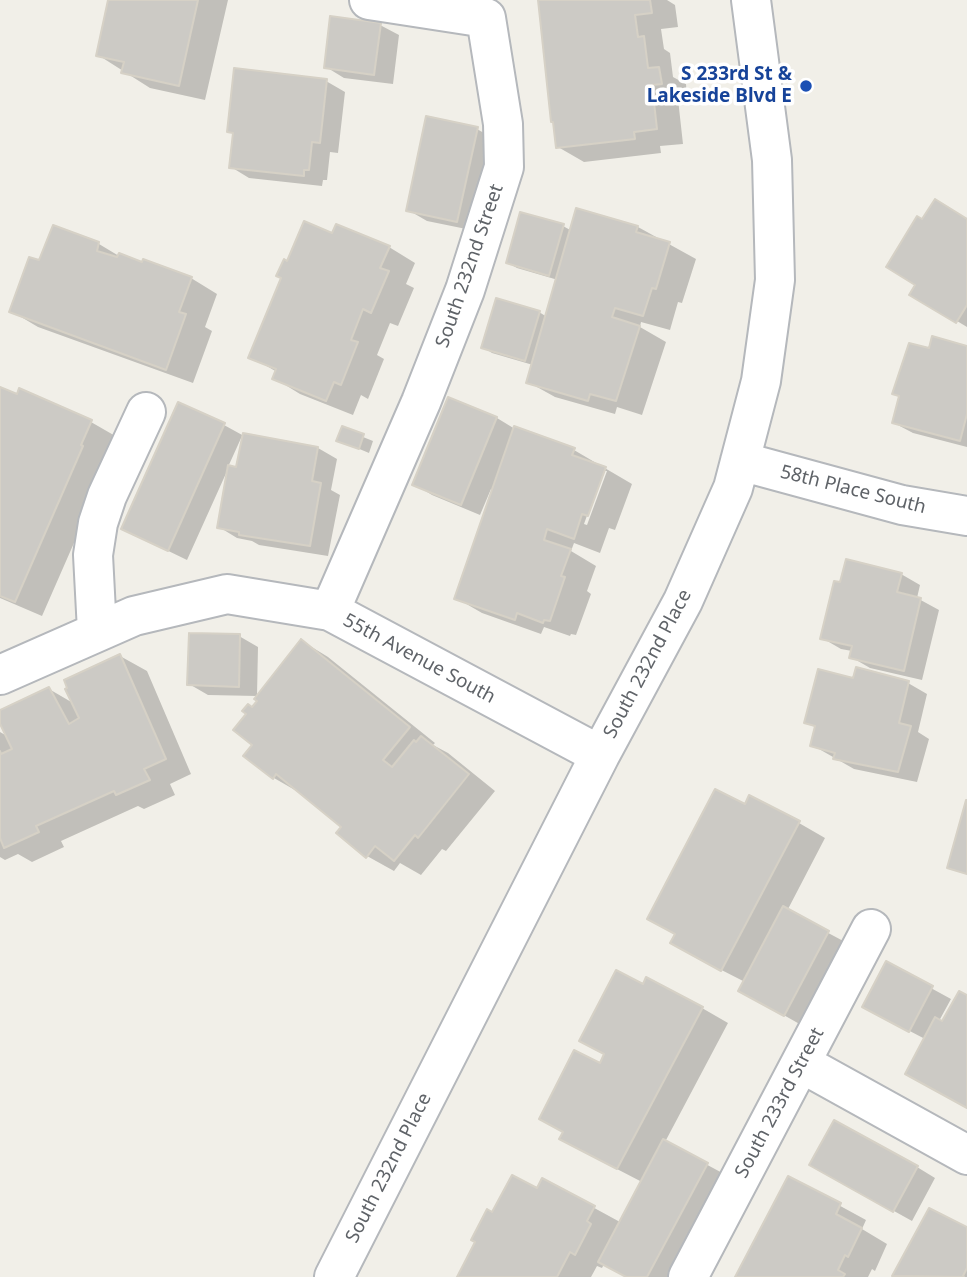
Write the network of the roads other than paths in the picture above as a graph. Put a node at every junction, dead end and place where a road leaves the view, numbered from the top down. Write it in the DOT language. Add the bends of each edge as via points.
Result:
graph roads {
  1 [pos="369,0"];
  2 [pos="751,0"];
  3 [pos="146,411"];
  4 [pos="740,461"];
  5 [pos="967,516"];
  6 [pos="330,611"];
  7 [pos="97,631"];
  8 [pos="0,675"];
  9 [pos="600,755"];
  10 [pos="872,929"];
  11 [pos="801,1063"];
  12 [pos="967,1155"];
  13 [pos="334,1277"];
  14 [pos="688,1277"];
  1 -- 6 [label="street, South 232nd Street" via="486,18 503,124 504,167 421,402"];
  2 -- 4 [label="street, South 232nd Place" via="772,160 775,280 761,381"];
  3 -- 7 [label="street" via="98,523 93,555"];
  4 -- 5 [label="street, 58th Place South" via="902,505"];
  4 -- 9 [label="street, South 232nd Place" via="733,488 683,601"];
  6 -- 7 [label="street, 55th Avenue South" via="227,594 134,616"];
  6 -- 9 [label="street, 55th Avenue South"];
  7 -- 8 [label="street"];
  9 -- 13 [label="street, South 232nd Place"];
  10 -- 11 [label="street, South 233rd Street"];
  11 -- 12 [label="street"];
  11 -- 14 [label="street, South 233rd Street"];
}
